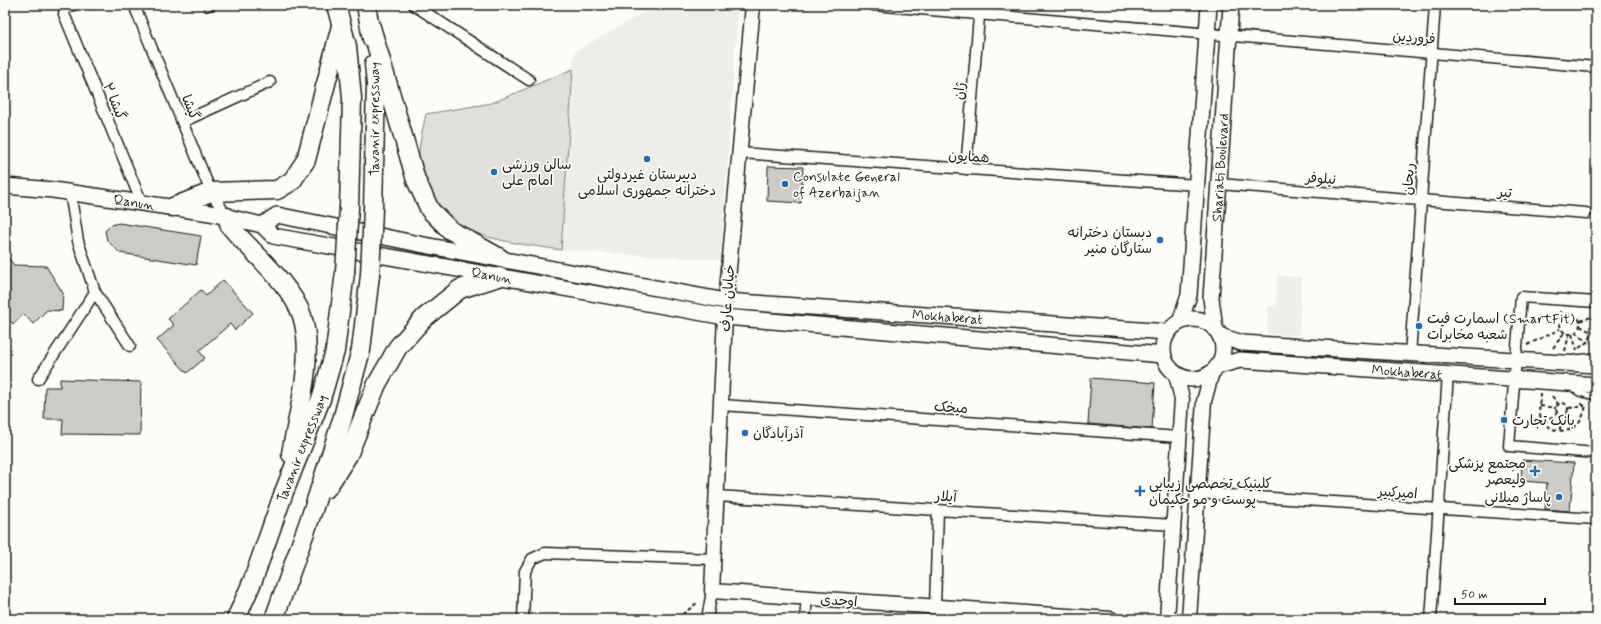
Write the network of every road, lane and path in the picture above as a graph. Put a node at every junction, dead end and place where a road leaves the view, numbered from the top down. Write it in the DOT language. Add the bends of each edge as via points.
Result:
graph roads {
  1 [pos="73,5"];
  2 [pos="134,5"];
  3 [pos="214,5"];
  4 [pos="336,5"];
  5 [pos="366,5"];
  6 [pos="414,5"];
  7 [pos="753,5"];
  8 [pos="873,5"];
  9 [pos="1209,5"];
  10 [pos="1231,5"];
  11 [pos="1435,5"];
  12 [pos="207,8"];
  13 [pos="979,10"];
  14 [pos="342,26"];
  15 [pos="371,27"];
  16 [pos="1207,33"];
  17 [pos="1229,35"];
  18 [pos="1431,53"];
  19 [pos="1596,67"];
  20 [pos="529,80"];
  21 [pos="270,82"];
  22 [pos="182,122"];
  23 [pos="740,153"];
  24 [pos="966,169"];
  25 [pos="1219,184"];
  26 [pos="1196,185"];
  27 [pos="5,186"];
  28 [pos="70,192"];
  29 [pos="211,192"];
  30 [pos="1421,199"];
  31 [pos="141,201"];
  32 [pos="173,207"];
  33 [pos="1586,213"];
  34 [pos="227,217"];
  35 [pos="262,225"];
  36 [pos="500,258"];
  37 [pos="499,277"];
  38 [pos="95,292"];
  39 [pos="726,301"];
  40 [pos="1596,302"];
  41 [pos="1586,308"];
  42 [pos="1594,316"];
  43 [pos="725,317"];
  44 [pos="1580,321"];
  45 [pos="1180,322"];
  46 [pos="1580,326"];
  47 [pos="1560,329"];
  48 [pos="1168,332"];
  49 [pos="1576,332"];
  50 [pos="1218,333"];
  51 [pos="1564,333"];
  52 [pos="1570,334"];
  53 [pos="1594,334"];
  54 [pos="1588,343"];
  55 [pos="130,346"];
  56 [pos="1576,350"];
  57 [pos="1550,352"];
  58 [pos="1163,355"];
  59 [pos="1410,355"];
  60 [pos="1517,355"];
  61 [pos="1596,356"];
  62 [pos="1561,363"];
  63 [pos="1596,365"];
  64 [pos="1215,369"];
  65 [pos="1176,374"];
  66 [pos="1448,374"];
  67 [pos="38,379"];
  68 [pos="1515,379"];
  69 [pos="1596,385"];
  70 [pos="1560,388"];
  71 [pos="1545,391"];
  72 [pos="1596,397"];
  73 [pos="1572,400"];
  74 [pos="1558,404"];
  75 [pos="721,405"];
  76 [pos="1540,406"];
  77 [pos="1586,406"];
  78 [pos="1556,408"];
  79 [pos="1569,408"];
  80 [pos="1557,413"];
  81 [pos="1566,414"];
  82 [pos="1561,415"];
  83 [pos="1544,423"];
  84 [pos="1576,427"];
  85 [pos="1560,430"];
  86 [pos="1179,437"];
  87 [pos="1596,453"];
  88 [pos="284,492"];
  89 [pos="1198,493"];
  90 [pos="716,496"];
  91 [pos="1438,509"];
  92 [pos="313,510"];
  93 [pos="938,510"];
  94 [pos="1596,519"];
  95 [pos="1173,525"];
  96 [pos="713,559"];
  97 [pos="712,591"];
  98 [pos="807,598"];
  99 [pos="935,607"];
  100 [pos="1039,616"];
  101 [pos="236,619"];
  102 [pos="274,619"];
  103 [pos="523,619"];
  104 [pos="677,619"];
  105 [pos="707,619"];
  106 [pos="805,619"];
  107 [pos="1111,619"];
  108 [pos="1167,619"];
  109 [pos="1189,619"];
  110 [pos="1431,619"];
  1 -- 31 [label="street, گیشا ۲" via="64,10"];
  2 -- 22 [label="street, گیشا"];
  3 -- 12 [label="lane"];
  4 -- 14 [label="highway, Tavanir expressway"];
  5 -- 15 [label="highway, Tavanir expressway"];
  6 -- 20 [label="street"];
  7 -- 23 [label="street, خیابان عارف"];
  8 -- 13 [label="street"];
  9 -- 16 [label="main road, Shariati Boulevard"];
  10 -- 17 [label="main road, Shariati Boulevard"];
  11 -- 18 [label="street, ریحان"];
  13 -- 16 [label="street"];
  13 -- 24 [label="street, ژان"];
  14 -- 29 [label="highway" via="306,160 292,181 277,190"];
  14 -- 88 [label="highway, Tavanir expressway, bridge" via="347,46 352,98 345,272 335,351 321,399"];
  15 -- 36 [label="highway" via="416,180 430,210 450,230"];
  15 -- 92 [label="highway, Tavanir expressway, bridge" via="376,84 373,209 370,275 361,350"];
  16 -- 17 [label="street, فروردین"];
  16 -- 26 [label="main road, Shariati Boulevard"];
  17 -- 18 [label="street, فروردین"];
  17 -- 25 [label="main road, Shariati Boulevard"];
  18 -- 19 [label="street, فروردین"];
  18 -- 30 [label="street, ریحان"];
  21 -- 22 [label="street"];
  22 -- 29 [label="street, گیشا"];
  23 -- 24 [label="street, همایون"];
  23 -- 39 [label="street, خیابان عارف"];
  24 -- 26 [label="street, همایون"];
  25 -- 30 [label="street, نیلوفر"];
  25 -- 50 [label="main road, Shariati Boulevard" via="1211,298"];
  26 -- 45 [label="main road, Shariati Boulevard" via="1189,295"];
  27 -- 28 [label="main road, Qanun"];
  28 -- 31 [label="main road, Qanun"];
  28 -- 38 [label="street" via="78,241"];
  29 -- 32 [label="highway"];
  29 -- 34 [label="street, گیشا"];
  30 -- 33 [label="street, تیر"];
  30 -- 59 [label="street, ریحان"];
  31 -- 32 [label="main road, Qanun"];
  32 -- 34 [label="main road, Qanun"];
  34 -- 35 [label="main road, Qanun"];
  34 -- 88 [label="highway" via="230,226 276,276 302,316 308,354"];
  35 -- 36 [label="main road, Qanun" via="277,215"];
  35 -- 37 [label="main road, Qanun" via="273,236"];
  36 -- 39 [label="main road, Qanun"];
  37 -- 43 [label="main road, Qanun"];
  37 -- 92 [label="highway" via="460,289 424,318 398,347 377,384 348,455"];
  38 -- 55 [label="street"];
  38 -- 67 [label="street"];
  39 -- 43 [label="main road, خیابان عارف"];
  39 -- 48 [label="main road, Mokhaberat"];
  40 -- 60 [label="street" via="1521,297"];
  41 -- 42 [label="path"];
  42 -- 44 [label="path"];
  42 -- 53 [label="path"];
  43 -- 58 [label="main road, Mokhaberat"];
  43 -- 75 [label="street, خیابان عارف"];
  44 -- 46 [label="path"];
  44 -- 47 [label="path" via="1573,314 1563,315 1559,324"];
  45 -- 48 [label="main road"];
  45 -- 50 [label="main road" via="1203,321"];
  46 -- 49 [label="path"];
  46 -- 53 [label="path"];
  47 -- 51 [label="path"];
  47 -- 60 [label="path"];
  48 -- 58 [label="main road" via="1164,339"];
  49 -- 52 [label="path"];
  49 -- 54 [label="path"];
  50 -- 59 [label="main road, Mokhaberat" via="1242,343"];
  50 -- 64 [label="main road" via="1223,351"];
  51 -- 52 [label="path"];
  51 -- 57 [label="path"];
  52 -- 56 [label="path"];
  52 -- 56 [label="path" via="1564,353"];
  53 -- 54 [label="path"];
  54 -- 56 [label="path"];
  58 -- 65 [label="main road"];
  59 -- 60 [label="main road, Mokhaberat"];
  60 -- 62 [label="main road, Mokhaberat"];
  60 -- 68 [label="street"];
  61 -- 62 [label="lane" via="1579,357"];
  62 -- 63 [label="main road, Mokhaberat"];
  64 -- 65 [label="main road" via="1206,376 1191,379"];
  64 -- 66 [label="main road, Mokhaberat" via="1240,360"];
  64 -- 89 [label="street" via="1204,401"];
  65 -- 86 [label="street" via="1182,399"];
  66 -- 68 [label="main road, Mokhaberat"];
  66 -- 91 [label="street"];
  68 -- 70 [label="main road, Mokhaberat"];
  68 -- 87 [label="street" via="1509,446"];
  69 -- 70 [label="main road, Mokhaberat"];
  70 -- 72 [label="lane"];
  70 -- 74 [label="path" via="1550,391"];
  71 -- 76 [label="path" via="1540,391"];
  73 -- 77 [label="path"];
  74 -- 78 [label="path"];
  74 -- 79 [label="path" via="1565,403"];
  75 -- 86 [label="street, میخک"];
  75 -- 90 [label="street, خیابان عارف"];
  76 -- 78 [label="path"];
  76 -- 83 [label="path" via="1540,418"];
  77 -- 79 [label="path"];
  77 -- 84 [label="path"];
  78 -- 80 [label="path"];
  79 -- 81 [label="path"];
  80 -- 82 [label="path"];
  80 -- 83 [label="path"];
  81 -- 82 [label="path"];
  81 -- 84 [label="path"];
  82 -- 85 [label="path"];
  83 -- 85 [label="path" via="1547,427"];
  84 -- 85 [label="path"];
  86 -- 95 [label="street"];
  88 -- 101 [label="highway, Tavanir expressway" via="253,580"];
  89 -- 91 [label="street, امیرکبیر"];
  89 -- 109 [label="street"];
  90 -- 93 [label="street, آیلار"];
  90 -- 96 [label="street, خیابان عارف"];
  91 -- 94 [label="street, امیرکبیر"];
  91 -- 110 [label="street"];
  92 -- 102 [label="highway, Tavanir expressway"];
  93 -- 95 [label="street, آیلار"];
  93 -- 99 [label="street"];
  95 -- 108 [label="street"];
  96 -- 97 [label="street, خیابان عارف"];
  96 -- 103 [label="street" via="545,553 532,559 525,571"];
  97 -- 98 [label="street, اوحدی"];
  97 -- 104 [label="path"];
  97 -- 105 [label="street"];
  98 -- 99 [label="street, اوحدی"];
  98 -- 106 [label="street"];
  99 -- 100 [label="street, اوحدی"];
  100 -- 107 [label="street, اوحدی"];
}
